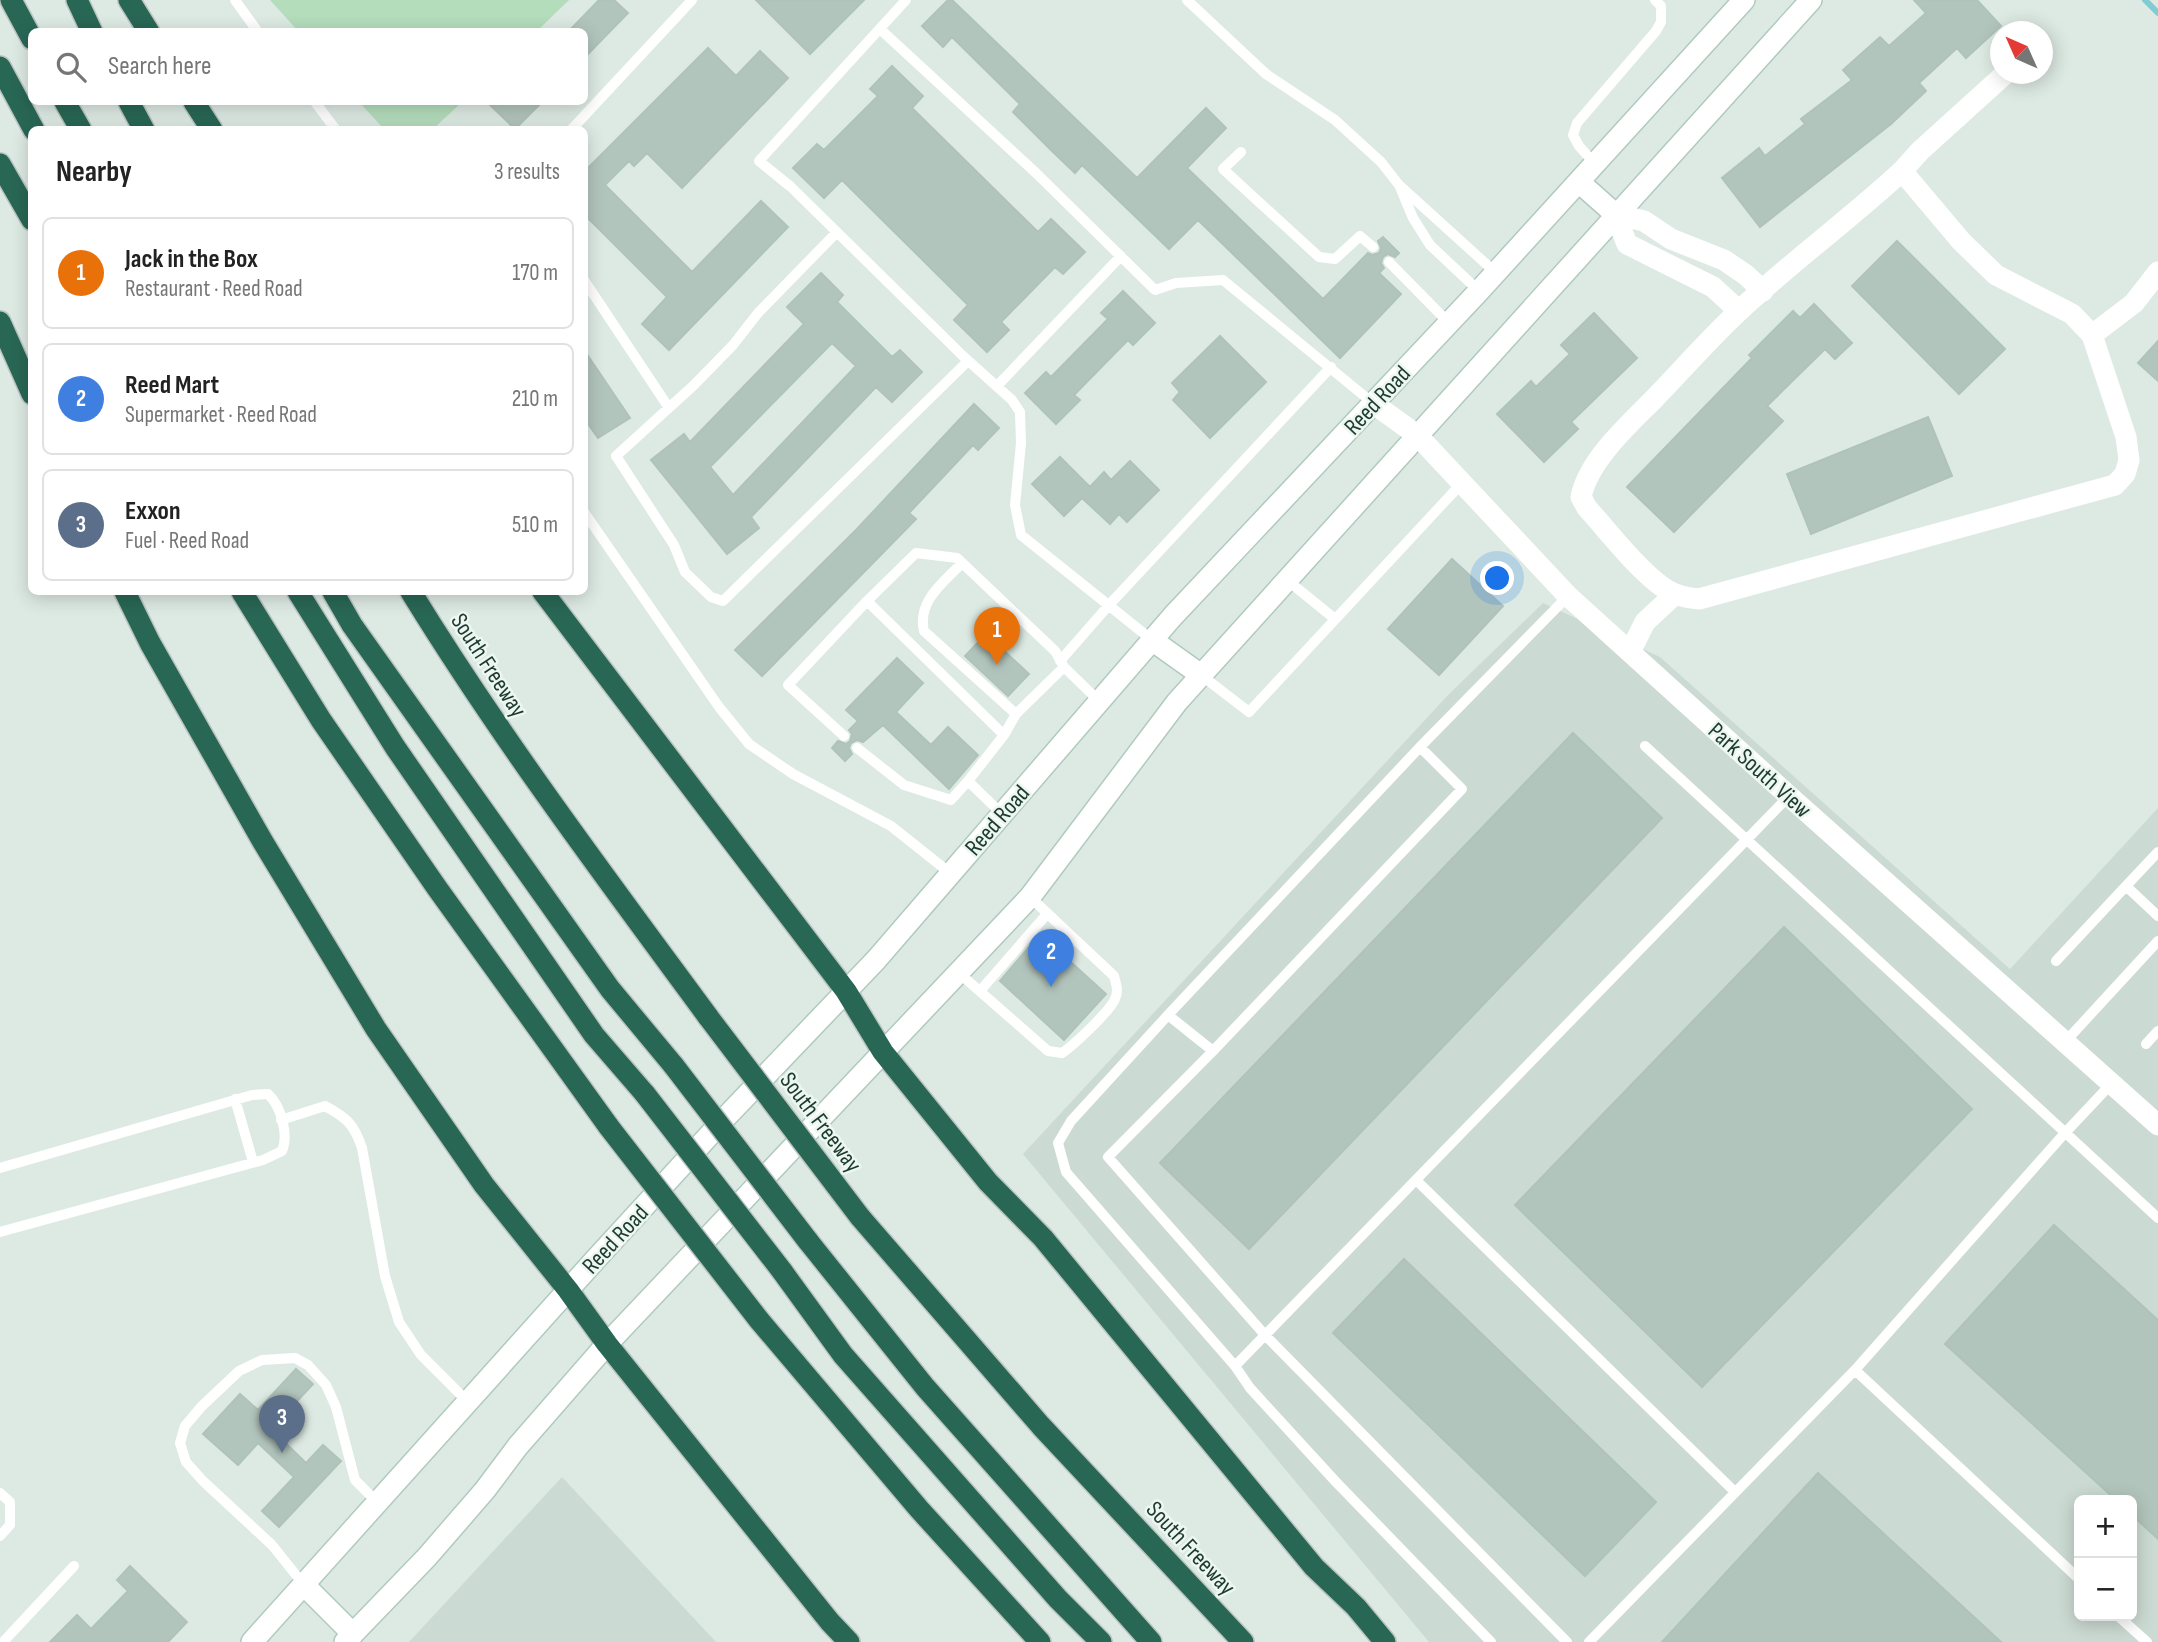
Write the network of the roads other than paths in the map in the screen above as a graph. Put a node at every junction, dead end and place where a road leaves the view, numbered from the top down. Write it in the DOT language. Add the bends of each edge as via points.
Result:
graph roads {
  1 [pos="10,0"];
  2 [pos="77,0"];
  3 [pos="129,0"];
  4 [pos="235,0"];
  5 [pos="692,0"];
  6 [pos="906,0"];
  7 [pos="1187,0"];
  8 [pos="1655,0"];
  9 [pos="1744,0"];
  10 [pos="1811,0"];
  11 [pos="90,28"];
  12 [pos="146,28"];
  13 [pos="255,28"];
  14 [pos="880,29"];
  15 [pos="28,32"];
  16 [pos="0,67"];
  17 [pos="1994,84"];
  18 [pos="67,105"];
  19 [pos="131,105"];
  20 [pos="196,105"];
  21 [pos="317,105"];
  22 [pos="32,126"];
  23 [pos="78,126"];
  24 [pos="142,126"];
  25 [pos="209,126"];
  26 [pos="333,126"];
  27 [pos="575,126"];
  28 [pos="1241,152"];
  29 [pos="0,164"];
  30 [pos="1595,164"];
  31 [pos="1902,172"];
  32 [pos="1579,182"];
  33 [pos="1399,185"];
  34 [pos="28,213"];
  35 [pos="1615,214"];
  36 [pos="837,232"];
  37 [pos="1373,247"];
  38 [pos="1121,256"];
  39 [pos="1390,262"];
  40 [pos="1495,272"];
  41 [pos="2158,272"];
  42 [pos="588,286"];
  43 [pos="1479,291"];
  44 [pos="1763,291"];
  45 [pos="1738,311"];
  46 [pos="0,322"];
  47 [pos="1449,323"];
  48 [pos="2092,335"];
  49 [pos="968,361"];
  50 [pos="1331,368"];
  51 [pos="28,385"];
  52 [pos="997,386"];
  53 [pos="1374,404"];
  54 [pos="669,408"];
  55 [pos="1417,435"];
  56 [pos="1462,483"];
  57 [pos="588,518"];
  58 [pos="962,563"];
  59 [pos="1287,580"];
  60 [pos="1675,594"];
  61 [pos="126,595"];
  62 [pos="244,595"];
  63 [pos="300,595"];
  64 [pos="335,595"];
  65 [pos="413,595"];
  66 [pos="545,595"];
  67 [pos="1568,596"];
  68 [pos="867,601"];
  69 [pos="1109,605"];
  70 [pos="1335,619"];
  71 [pos="1152,640"];
  72 [pos="1630,652"];
  73 [pos="1062,664"];
  74 [pos="1201,675"];
  75 [pos="1100,701"];
  76 [pos="1016,714"];
  77 [pos="1004,735"];
  78 [pos="844,736"];
  79 [pos="1645,746"];
  80 [pos="1420,747"];
  81 [pos="857,748"];
  82 [pos="968,781"];
  83 [pos="1788,796"];
  84 [pos="1002,814"];
  85 [pos="1747,840"];
  86 [pos="2158,852"];
  87 [pos="950,873"];
  88 [pos="2126,886"];
  89 [pos="1030,897"];
  90 [pos="1047,914"];
  91 [pos="2158,916"];
  92 [pos="2158,941"];
  93 [pos="2056,961"];
  94 [pos="959,973"];
  95 [pos="979,991"];
  96 [pos="846,992"];
  97 [pos="1168,1015"];
  98 [pos="2158,1031"];
  99 [pos="2065,1042"];
  100 [pos="2146,1044"];
  101 [pos="1213,1051"];
  102 [pos="883,1052"];
  103 [pos="2112,1083"];
  104 [pos="235,1099"];
  105 [pos="281,1120"];
  106 [pos="2157,1124"];
  107 [pos="2064,1134"];
  108 [pos="253,1162"];
  109 [pos="0,1168"];
  110 [pos="1416,1180"];
  111 [pos="2158,1218"];
  112 [pos="0,1232"];
  113 [pos="568,1290"];
  114 [pos="1265,1335"];
  115 [pos="607,1344"];
  116 [pos="1235,1367"];
  117 [pos="1855,1370"];
  118 [pos="467,1401"];
  119 [pos="1735,1492"];
  120 [pos="0,1493"];
  121 [pos="376,1501"];
  122 [pos="0,1536"];
  123 [pos="74,1566"];
  124 [pos="2074,1574"];
  125 [pos="304,1585"];
  126 [pos="2124,1621"];
  127 [pos="353,1639"];
  128 [pos="3,1642"];
  129 [pos="252,1642"];
  130 [pos="849,1642"];
  131 [pos="1040,1642"];
  132 [pos="1101,1642"];
  133 [pos="1151,1642"];
  134 [pos="1243,1642"];
  135 [pos="1385,1642"];
  136 [pos="1491,1642"];
  137 [pos="1567,1642"];
  138 [pos="1589,1642"];
  139 [pos="2147,1642"];
  1 -- 15 [label="highway"];
  2 -- 11 [label="highway"];
  3 -- 12 [label="highway"];
  4 -- 13 [label="lane"];
  5 -- 27 [label="lane"];
  6 -- 14 [label="lane"];
  7 -- 33 [label="lane" via="1266,74 1335,120"];
  8 -- 30 [label="lane" via="1661,6 1656,32 1577,123 1573,135"];
  9 -- 30 [label="street, Reed Road"];
  10 -- 35 [label="street"];
  14 -- 36 [label="lane" via="760,161"];
  14 -- 38 [label="lane"];
  16 -- 22 [label="highway"];
  17 -- 31 [label="street"];
  18 -- 23 [label="highway"];
  19 -- 24 [label="highway"];
  20 -- 25 [label="highway"];
  21 -- 26 [label="lane"];
  28 -- 37 [label="lane" via="1223,169 1319,257 1335,259 1360,236"];
  29 -- 34 [label="highway"];
  30 -- 32 [label="street, Reed Road"];
  31 -- 44 [label="street"];
  31 -- 48 [label="street" via="1996,275 2072,314"];
  32 -- 35 [label="street"];
  32 -- 40 [label="street, Reed Road"];
  33 -- 40 [label="lane"];
  33 -- 43 [label="lane" via="1430,245"];
  35 -- 44 [label="street" via="1644,221 1671,239 1724,260"];
  35 -- 45 [label="street" via="1627,244 1713,287"];
  35 -- 55 [label="street"];
  36 -- 49 [label="lane"];
  36 -- 54 [label="lane"];
  38 -- 50 [label="lane" via="1155,290 1176,283 1223,280"];
  38 -- 52 [label="lane"];
  39 -- 47 [label="lane"];
  40 -- 43 [label="street, Reed Road"];
  41 -- 48 [label="street" via="2134,303"];
  42 -- 54 [label="lane"];
  43 -- 47 [label="street, Reed Road"];
  44 -- 45 [label="street"];
  45 -- 60 [label="street" via="1629,424 1583,483 1581,497 1587,508 1653,580"];
  46 -- 51 [label="highway"];
  47 -- 53 [label="street, Reed Road"];
  48 -- 60 [label="street" via="2126,437 2129,460 2115,485 1699,598"];
  49 -- 52 [label="lane"];
  49 -- 54 [label="lane" via="723,601 711,597 685,572 674,545 616,456"];
  50 -- 53 [label="lane"];
  50 -- 69 [label="lane"];
  52 -- 69 [label="lane" via="1020,412 1015,505 1021,535"];
  53 -- 55 [label="street, Park South View"];
  53 -- 71 [label="street, Reed Road"];
  55 -- 56 [label="street, Park South View"];
  55 -- 59 [label="street"];
  56 -- 67 [label="street, Park South View"];
  56 -- 70 [label="lane"];
  57 -- 87 [label="lane" via="749,744 793,774 891,826"];
  58 -- 68 [label="lane" via="957,558 916,553"];
  58 -- 73 [label="lane" via="1055,651"];
  58 -- 76 [label="lane" via="924,606 921,619 925,631"];
  59 -- 70 [label="lane"];
  59 -- 74 [label="street"];
  60 -- 72 [label="street" via="1645,622"];
  61 -- 113 [label="highway" via="263,842 376,1029 484,1185"];
  62 -- 131 [label="highway, bridge" via="321,720 609,1127 759,1320 919,1509"];
  63 -- 132 [label="highway, bridge" via="395,747 586,1024 645,1094 843,1355"];
  64 -- 133 [label="highway, bridge" via="610,989 925,1387"];
  65 -- 134 [label="highway, South Freeway, bridge" via="465,680 569,830 860,1217 1041,1426"];
  66 -- 96 [label="highway"];
  67 -- 72 [label="street, Park South View"];
  67 -- 80 [label="lane"];
  68 -- 77 [label="lane"];
  68 -- 78 [label="lane" via="788,685"];
  69 -- 71 [label="lane"];
  69 -- 73 [label="lane"];
  70 -- 74 [label="lane" via="1249,712"];
  71 -- 74 [label="street"];
  71 -- 75 [label="street, Reed Road"];
  72 -- 83 [label="street, Park South View"];
  73 -- 75 [label="lane"];
  73 -- 76 [label="lane"];
  74 -- 89 [label="street"];
  75 -- 84 [label="street, Reed Road"];
  76 -- 77 [label="lane"];
  77 -- 82 [label="lane"];
  79 -- 85 [label="lane"];
  80 -- 97 [label="lane"];
  80 -- 101 [label="lane" via="1462,789"];
  81 -- 82 [label="lane" via="904,785 951,800"];
  82 -- 84 [label="lane"];
  83 -- 85 [label="lane"];
  83 -- 99 [label="street, Park South View"];
  84 -- 87 [label="street, Reed Road"];
  85 -- 107 [label="lane"];
  85 -- 110 [label="lane"];
  86 -- 88 [label="lane"];
  87 -- 96 [label="street, Reed Road"];
  88 -- 91 [label="lane"];
  88 -- 93 [label="lane"];
  89 -- 90 [label="lane"];
  89 -- 94 [label="street"];
  90 -- 95 [label="lane"];
  90 -- 95 [label="lane" via="1114,976 1115,1000 1062,1053 1048,1051"];
  92 -- 99 [label="lane"];
  94 -- 95 [label="lane"];
  94 -- 102 [label="street"];
  96 -- 102 [label="highway"];
  96 -- 113 [label="street, Reed Road"];
  97 -- 101 [label="lane"];
  97 -- 116 [label="lane" via="1072,1121 1058,1143 1066,1172"];
  98 -- 100 [label="lane"];
  99 -- 103 [label="street, Park South View"];
  101 -- 114 [label="lane" via="1108,1157"];
  102 -- 115 [label="street"];
  102 -- 135 [label="highway" via="1314,1567"];
  103 -- 106 [label="street, Park South View"];
  103 -- 107 [label="lane"];
  104 -- 105 [label="lane" via="268,1094"];
  104 -- 108 [label="lane"];
  104 -- 109 [label="lane"];
  105 -- 108 [label="lane" via="286,1143 282,1151"];
  105 -- 118 [label="lane" via="325,1106 356,1130 385,1276 399,1322 421,1355"];
  107 -- 111 [label="lane"];
  107 -- 117 [label="lane"];
  108 -- 112 [label="lane"];
  110 -- 114 [label="lane"];
  110 -- 119 [label="lane"];
  113 -- 115 [label="highway"];
  113 -- 118 [label="street, Reed Road"];
  114 -- 116 [label="lane"];
  114 -- 137 [label="lane"];
  115 -- 127 [label="street"];
  115 -- 130 [label="highway"];
  116 -- 136 [label="lane" via="1336,1482"];
  117 -- 119 [label="lane"];
  117 -- 124 [label="lane"];
  118 -- 121 [label="street, Reed Road"];
  119 -- 138 [label="lane"];
  120 -- 122 [label="lane" via="10,1502 10,1525"];
  121 -- 125 [label="street, Reed Road"];
  121 -- 125 [label="lane" via="355,1480 326,1385 295,1358 262,1360 239,1371 184,1426 180,1443 186,1462 272,1545"];
  123 -- 128 [label="lane"];
  125 -- 127 [label="street"];
  125 -- 129 [label="street, Reed Road"];
  126 -- 139 [label="lane"];
}
